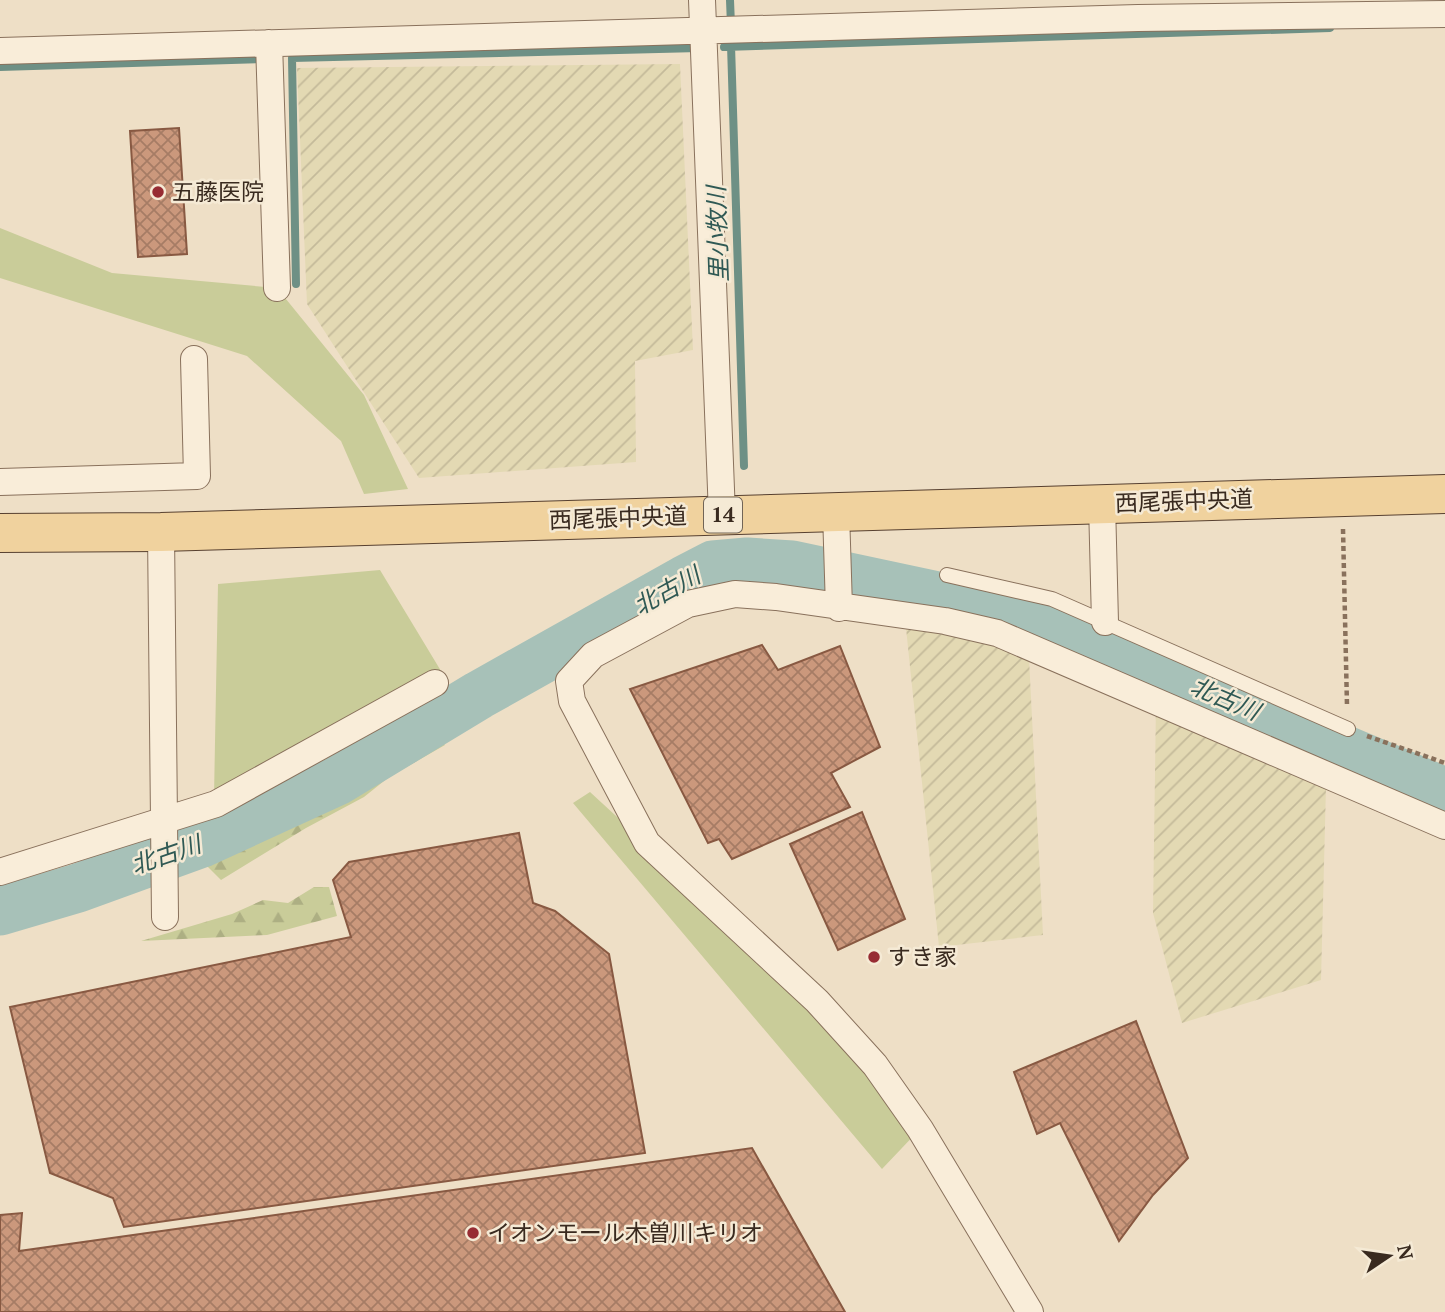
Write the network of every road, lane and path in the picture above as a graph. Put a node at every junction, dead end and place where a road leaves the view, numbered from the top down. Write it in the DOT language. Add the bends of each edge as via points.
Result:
graph roads {
  1 [pos="702,0"];
  2 [pos="1445,14"];
  3 [pos="722,30"];
  4 [pos="269,43"];
  5 [pos="0,51"];
  6 [pos="277,288"];
  7 [pos="194,359"];
  8 [pos="0,482"];
  9 [pos="1445,494"];
  10 [pos="1343,497"];
  11 [pos="1102,503"];
  12 [pos="722,515"];
  13 [pos="837,529"];
  14 [pos="0,533"];
  15 [pos="161,533"];
  16 [pos="947,575"];
  17 [pos="839,601"];
  18 [pos="1105,622"];
  19 [pos="435,683"];
  20 [pos="1348,729"];
  21 [pos="1445,763"];
  22 [pos="1445,826"];
  23 [pos="165,827"];
  24 [pos="0,872"];
  25 [pos="165,918"];
  26 [pos="1030,1312"];
  1 -- 3 [label="street"];
  2 -- 3 [label="street"];
  3 -- 4 [label="street"];
  3 -- 12 [label="street"];
  4 -- 5 [label="street"];
  4 -- 6 [label="street"];
  7 -- 8 [label="street" via="197,476"];
  9 -- 10 [label="main road, 西尾張中央道 / 14"];
  10 -- 11 [label="main road, 西尾張中央道 / 14"];
  10 -- 20 [label="path"];
  11 -- 13 [label="main road, 西尾張中央道 / 14"];
  11 -- 18 [label="street"];
  12 -- 13 [label="main road, 西尾張中央道 / 14"];
  12 -- 15 [label="main road, 西尾張中央道 / 14"];
  13 -- 17 [label="street"];
  14 -- 15 [label="main road, 西尾張中央道 / 14"];
  15 -- 23 [label="street"];
  16 -- 18 [label="lane" via="1052,599"];
  17 -- 22 [label="street" via="997,634"];
  17 -- 26 [label="street" via="735,594 688,604 593,655 569,681 572,701 647,843 817,1001 876,1065"];
  18 -- 20 [label="lane"];
  19 -- 23 [label="street" via="216,804"];
  20 -- 21 [label="path"];
  23 -- 24 [label="street"];
  23 -- 25 [label="street"];
}
